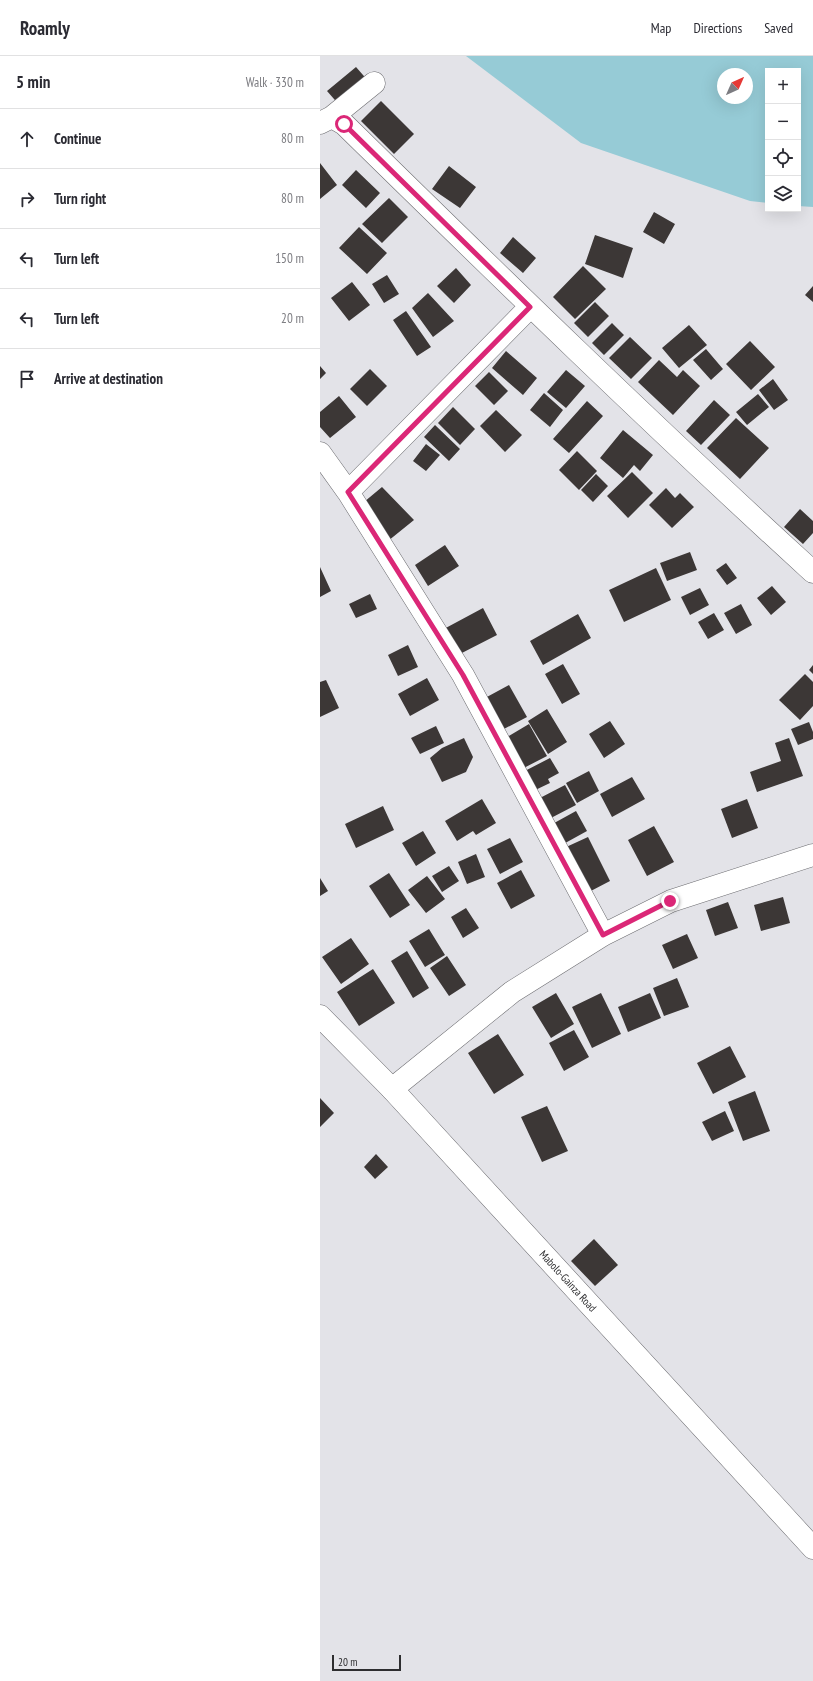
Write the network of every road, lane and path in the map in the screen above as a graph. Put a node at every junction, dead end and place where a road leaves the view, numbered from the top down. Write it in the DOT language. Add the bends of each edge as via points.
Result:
graph roads {
  1 [pos="374,83"];
  2 [pos="326,120"];
  3 [pos="530,307"];
  4 [pos="320,453"];
  5 [pos="348,492"];
  6 [pos="813,572"];
  7 [pos="813,855"];
  8 [pos="603,935"];
  9 [pos="320,1016"];
  10 [pos="392,1089"];
  11 [pos="813,1548"];
  1 -- 2 [label="street"];
  2 -- 3 [label="street" via="344,124"];
  3 -- 5 [label="street"];
  3 -- 6 [label="street" via="724,492"];
  4 -- 5 [label="street"];
  5 -- 8 [label="street" via="463,675"];
  7 -- 8 [label="street" via="670,901"];
  8 -- 10 [label="street" via="512,992"];
  9 -- 10 [label="street, Mabolo-Gainza Road"];
  10 -- 11 [label="street, Mabolo-Gainza Road"];
}
